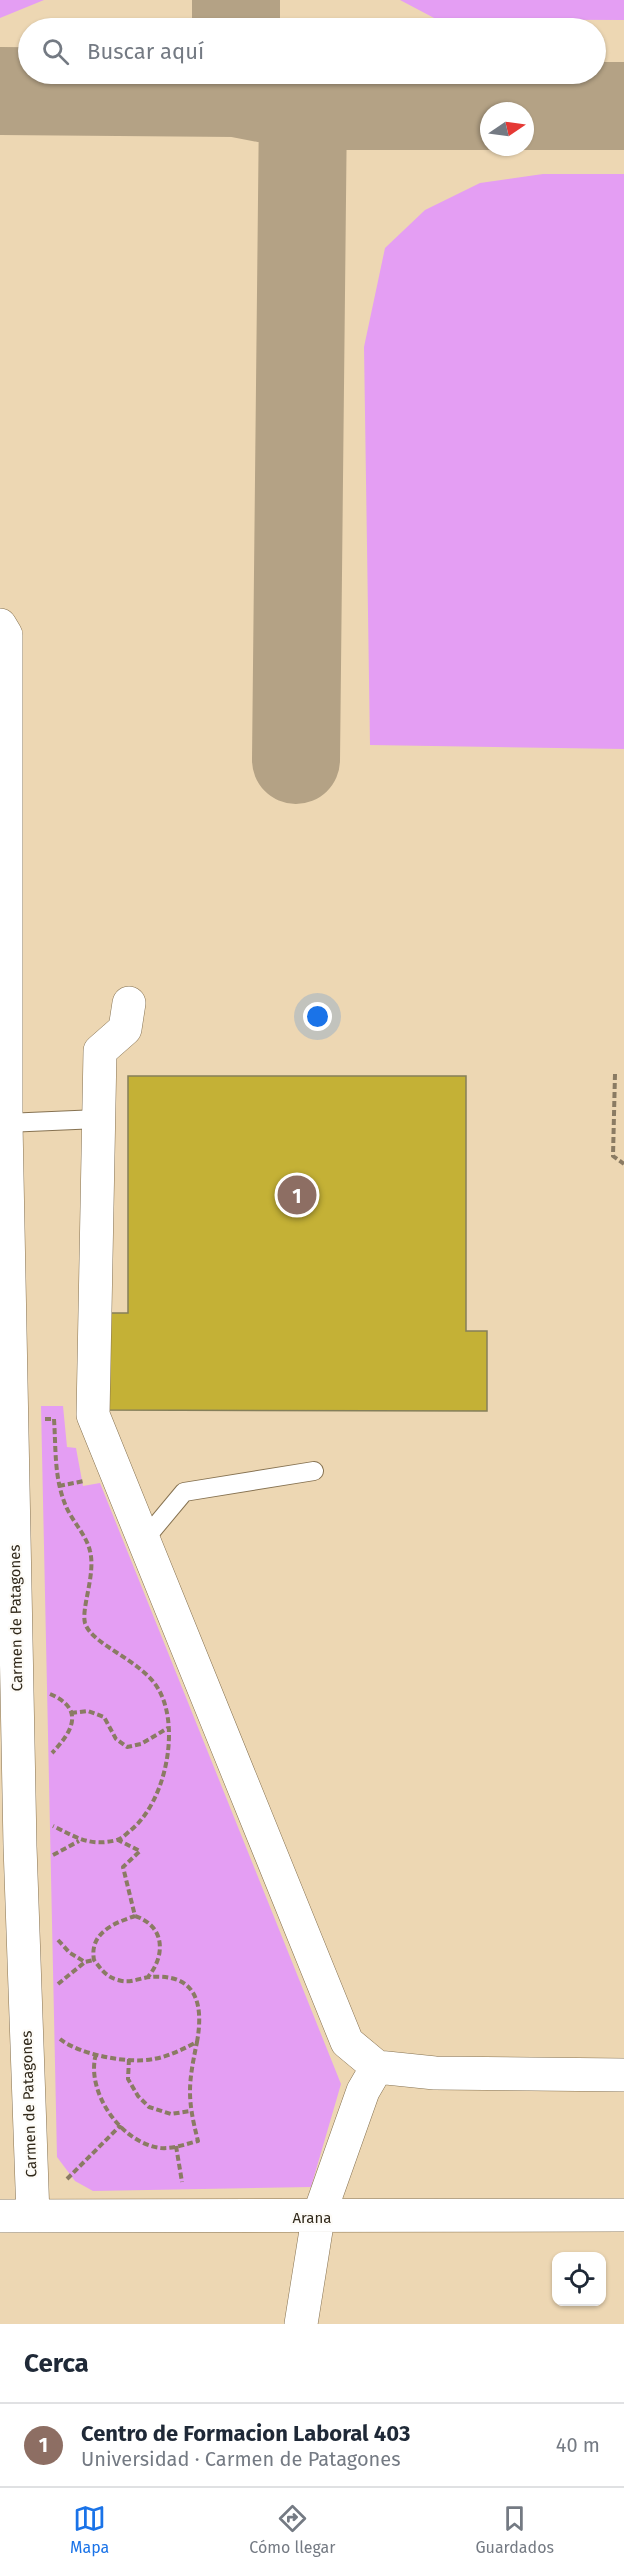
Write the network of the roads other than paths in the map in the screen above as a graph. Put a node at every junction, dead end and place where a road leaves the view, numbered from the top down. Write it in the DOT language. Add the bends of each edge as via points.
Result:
graph roads {
  1 [pos="0,625"];
  2 [pos="129,1003"];
  3 [pos="4,1111"];
  4 [pos="98,1119"];
  5 [pos="314,1471"];
  6 [pos="6,1476"];
  7 [pos="144,1540"];
  8 [pos="23,1850"];
  9 [pos="377,2067"];
  10 [pos="624,2075"];
  11 [pos="0,2216"];
  12 [pos="624,2216"];
  13 [pos="33,2217"];
  14 [pos="318,2218"];
  15 [pos="301,2324"];
  1 -- 3 [label="street, Carmen de Patagones" via="6,635"];
  2 -- 4 [label="street" via="125,1029 100,1051"];
  3 -- 4 [label="lane"];
  3 -- 6 [label="street, Carmen de Patagones"];
  4 -- 7 [label="street" via="93,1415"];
  5 -- 7 [label="lane" via="184,1492"];
  6 -- 8 [label="street, Carmen de Patagones"];
  7 -- 9 [label="street" via="347,2042"];
  8 -- 13 [label="street, Carmen de Patagones"];
  9 -- 10 [label="street" via="435,2073"];
  9 -- 14 [label="street" via="363,2091"];
  11 -- 13 [label="street, Arana"];
  12 -- 14 [label="street, Arana"];
  13 -- 14 [label="street, Arana"];
  14 -- 15 [label="street"];
}
